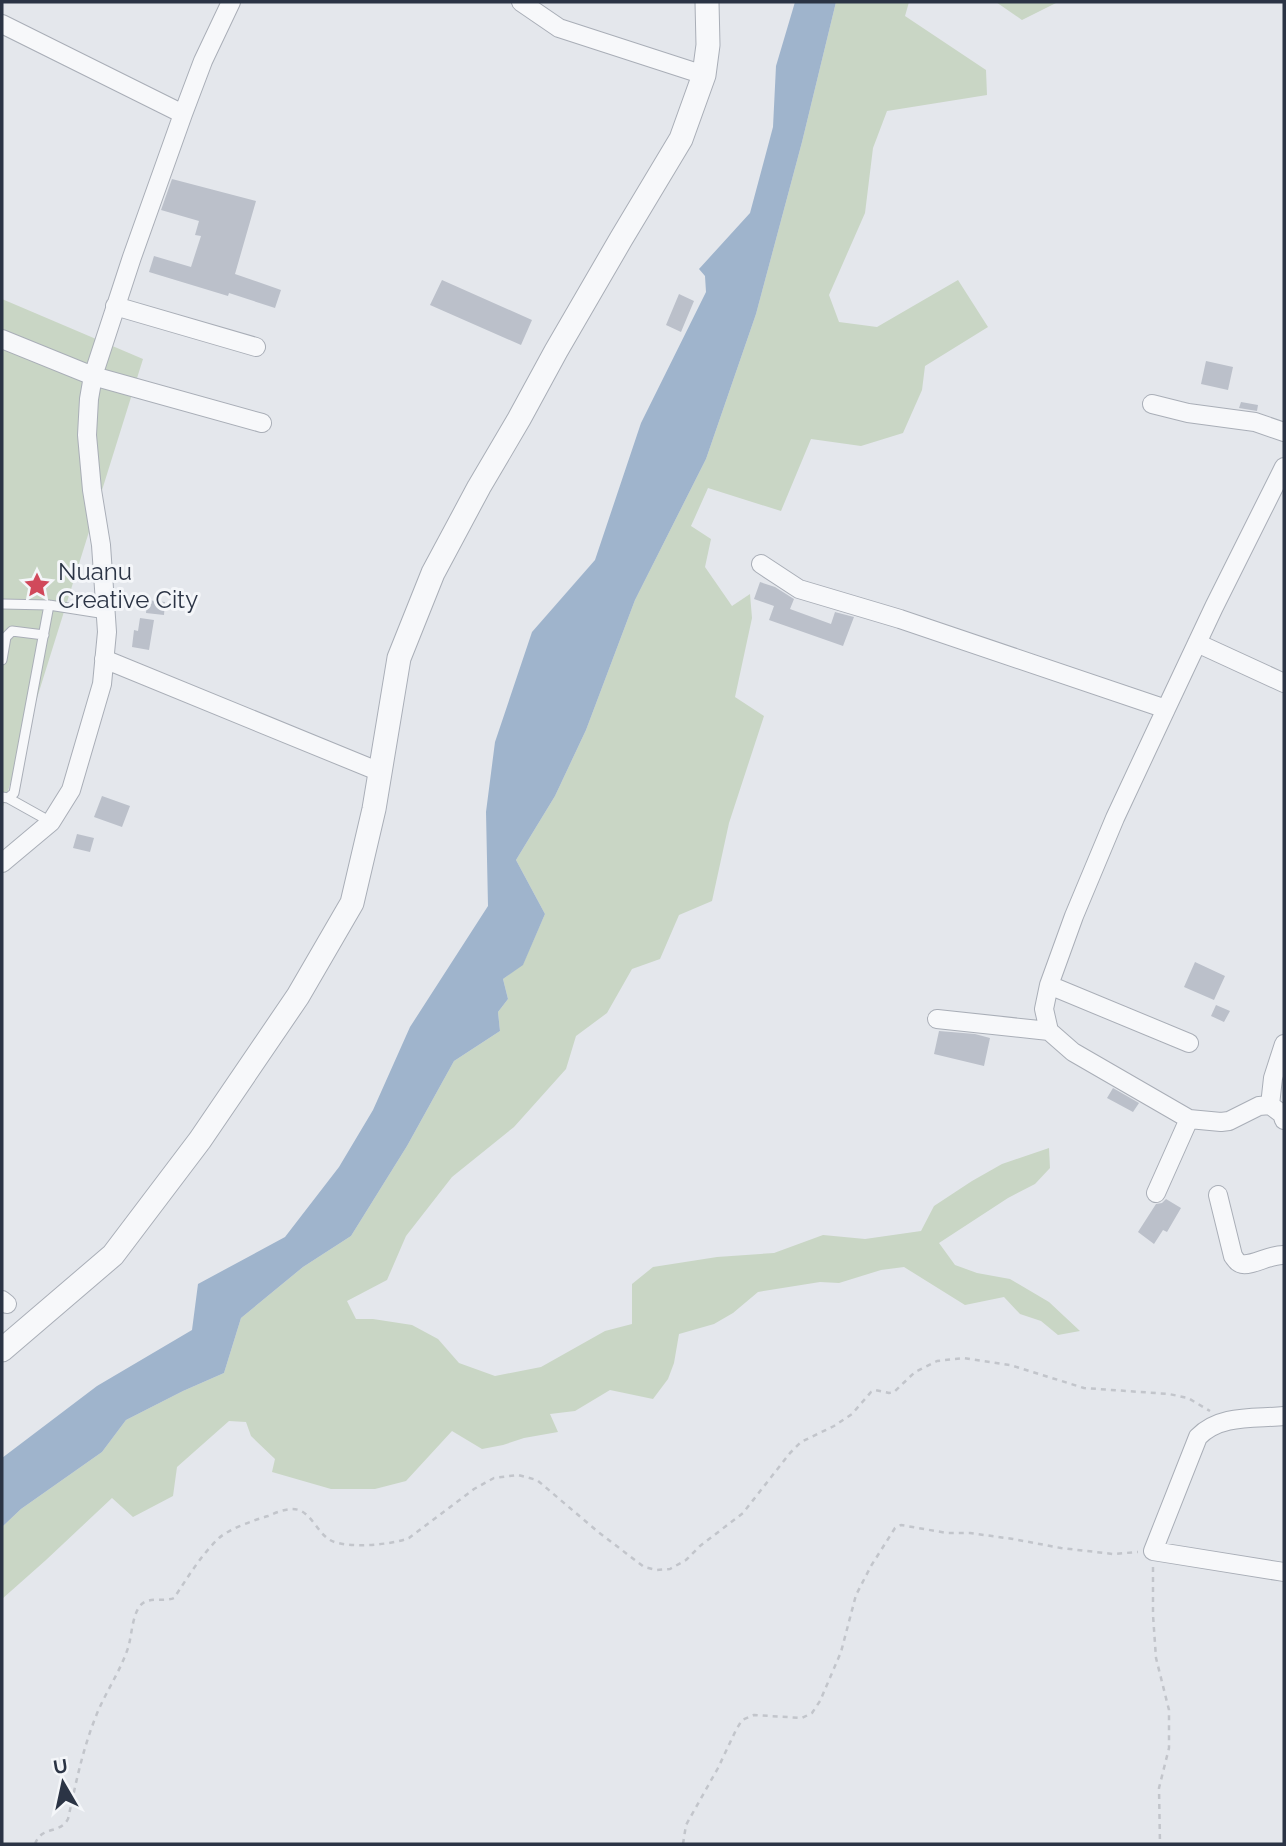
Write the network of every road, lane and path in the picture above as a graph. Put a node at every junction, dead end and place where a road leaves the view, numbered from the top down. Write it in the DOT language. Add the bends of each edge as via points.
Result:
graph roads {
  1 [pos="521,2"];
  2 [pos="707,2"];
  3 [pos="224,4"];
  4 [pos="2,24"];
  5 [pos="704,75"];
  6 [pos="183,114"];
  7 [pos="115,306"];
  8 [pos="2,339"];
  9 [pos="256,347"];
  10 [pos="93,376"];
  11 [pos="1152,404"];
  12 [pos="261,423"];
  13 [pos="1284,432"];
  14 [pos="1284,467"];
  15 [pos="761,564"];
  16 [pos="2,604"];
  17 [pos="49,605"];
  18 [pos="106,614"];
  19 [pos="44,635"];
  20 [pos="4,637"];
  21 [pos="1197,643"];
  22 [pos="104,659"];
  23 [pos="2,660"];
  24 [pos="1284,683"];
  25 [pos="1166,709"];
  26 [pos="380,772"];
  27 [pos="5,798"];
  28 [pos="51,822"];
  29 [pos="2,863"];
  30 [pos="1049,985"];
  31 [pos="937,1019"];
  32 [pos="1049,1031"];
  33 [pos="1189,1043"];
  34 [pos="1284,1044"];
  35 [pos="1270,1105"];
  36 [pos="1189,1119"];
  37 [pos="1284,1120"];
  38 [pos="1156,1193"];
  39 [pos="1218,1195"];
  40 [pos="1284,1255"];
  41 [pos="2,1350"];
  42 [pos="1284,1416"];
  43 [pos="1223,1422"];
  44 [pos="1153,1551"];
  45 [pos="1284,1572"];
  46 [pos="34,1844"];
  47 [pos="683,1844"];
  48 [pos="1160,1844"];
  1 -- 5 [label="street" via="559,27"];
  2 -- 5 [label="street"];
  3 -- 6 [label="street"];
  4 -- 6 [label="street"];
  5 -- 26 [label="street" via="681,139 478,487 433,573 399,658"];
  6 -- 7 [label="street"];
  7 -- 9 [label="street"];
  7 -- 10 [label="street"];
  8 -- 10 [label="street"];
  10 -- 12 [label="street"];
  10 -- 18 [label="street" via="87,435"];
  11 -- 13 [label="street" via="1188,414 1255,422"];
  14 -- 21 [label="street"];
  15 -- 25 [label="street" via="799,589"];
  16 -- 17 [label="lane"];
  17 -- 18 [label="lane"];
  17 -- 19 [label="lane"];
  18 -- 22 [label="street"];
  19 -- 20 [label="lane" via="12,631"];
  19 -- 27 [label="lane" via="14,793"];
  20 -- 23 [label="lane"];
  21 -- 24 [label="street"];
  21 -- 25 [label="street"];
  22 -- 26 [label="street"];
  22 -- 28 [label="street" via="103,684 79,767"];
  25 -- 30 [label="street" via="1073,916"];
  26 -- 41 [label="street" via="352,903 298,996 200,1140 114,1255"];
  27 -- 28 [label="lane"];
  28 -- 29 [label="street"];
  30 -- 32 [label="street" via="1044,1009"];
  30 -- 33 [label="street"];
  31 -- 32 [label="street"];
  32 -- 36 [label="street" via="1073,1052"];
  34 -- 35 [label="street"];
  35 -- 36 [label="street" via="1229,1121"];
  35 -- 37 [label="street"];
  36 -- 38 [label="street"];
  39 -- 40 [label="street" via="1236,1261 1245,1264"];
  42 -- 43 [label="street"];
  43 -- 44 [label="street" via="1198,1437"];
  43 -- 46 [label="path" via="1188,1398 1084,1388 1010,1365 964,1358 937,1361 915,1372 894,1392 871,1392 852,1414 801,1442 743,1513 670,1569 644,1567 537,1480 517,1475 494,1478 408,1538 385,1544 339,1543 328,1539 301,1511 282,1510 221,1536 174,1598 141,1605 128,1648 80,1760 66,1825 42,1833"];
  44 -- 45 [label="street"];
  44 -- 47 [label="path" via="1113,1554 970,1533 895,1528 856,1595 841,1651 812,1713 802,1718 754,1716 743,1720 686,1825"];
  44 -- 48 [label="path" via="1156,1658 1169,1710 1169,1748 1159,1788"];
}
